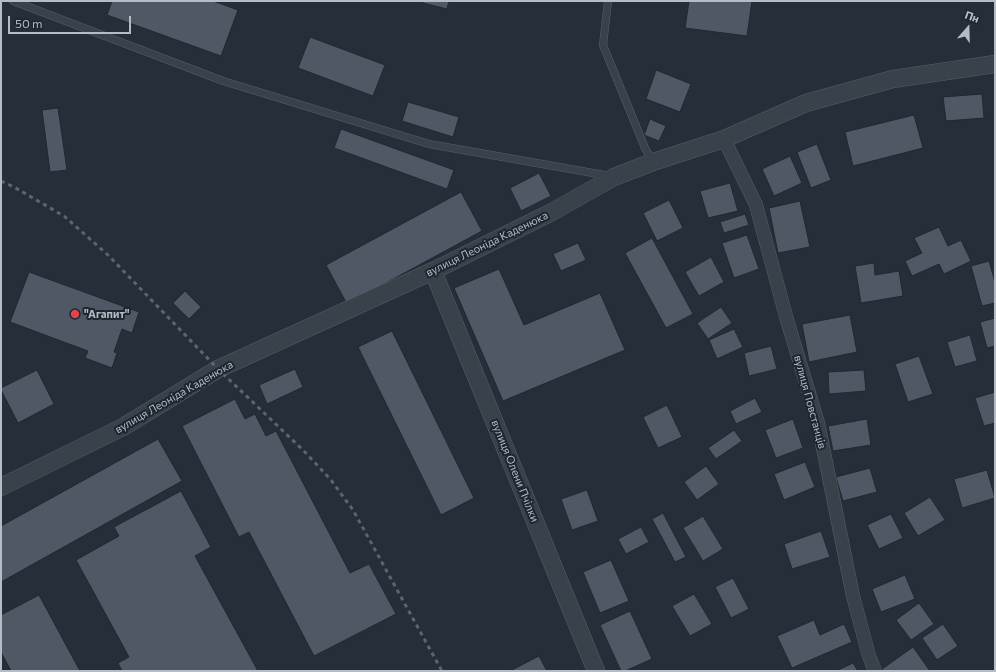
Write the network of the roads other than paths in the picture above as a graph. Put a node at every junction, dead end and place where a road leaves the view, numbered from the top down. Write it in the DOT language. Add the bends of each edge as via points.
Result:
graph roads {
  1 [pos="13,1"];
  2 [pos="608,1"];
  3 [pos="995,64"];
  4 [pos="724,139"];
  5 [pos="653,162"];
  6 [pos="614,177"];
  7 [pos="433,271"];
  8 [pos="1,487"];
  9 [pos="596,671"];
  10 [pos="875,671"];
  1 -- 6 [label="lane" via="223,81 429,144"];
  2 -- 5 [label="lane" via="603,45"];
  3 -- 4 [label="street, вулиця Леоніда Каденюка" via="892,79 806,103"];
  4 -- 5 [label="street, вулиця Леоніда Каденюка"];
  4 -- 10 [label="street, вулиця Повстанців" via="756,205 818,423 854,596"];
  5 -- 6 [label="street, вулиця Леоніда Каденюка"];
  6 -- 7 [label="street, вулиця Леоніда Каденюка" via="552,212"];
  7 -- 8 [label="street, вулиця Леоніда Каденюка" via="218,369 122,427"];
  7 -- 9 [label="street, вулиця Олени Пчілки"];
}
